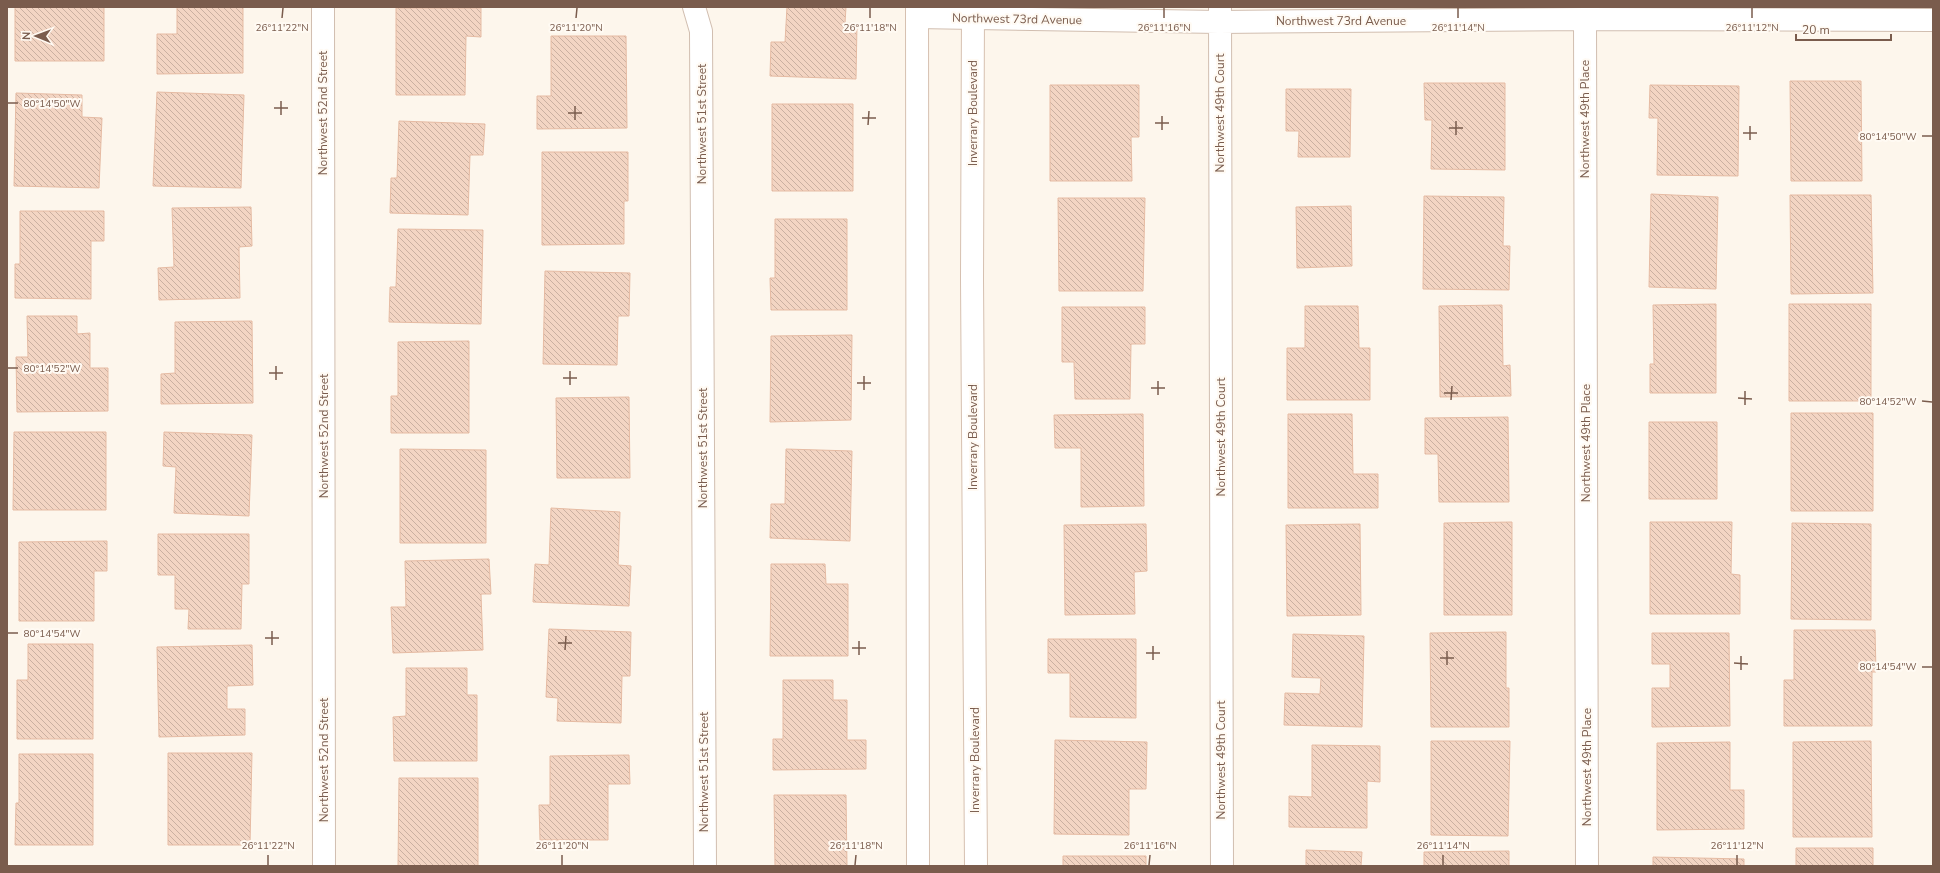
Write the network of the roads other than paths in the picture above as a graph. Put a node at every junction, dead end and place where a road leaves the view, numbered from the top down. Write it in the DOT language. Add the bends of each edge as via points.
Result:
graph roads {
  1 [pos="323,7"];
  2 [pos="694,7"];
  3 [pos="917,12"];
  4 [pos="973,12"];
  5 [pos="1220,15"];
  6 [pos="1585,19"];
  7 [pos="1933,20"];
  8 [pos="324,866"];
  9 [pos="705,866"];
  10 [pos="918,866"];
  11 [pos="976,866"];
  12 [pos="1222,866"];
  13 [pos="1587,866"];
  1 -- 8 [label="street, Northwest 52nd Street"];
  2 -- 9 [label="street, Northwest 51st Street" via="702,31"];
  3 -- 4 [label="street, Northwest 73rd Avenue"];
  3 -- 10 [label="street"];
  4 -- 5 [label="street, Northwest 73rd Avenue"];
  4 -- 11 [label="street, Inverrary Boulevard"];
  5 -- 6 [label="street, Northwest 73rd Avenue"];
  5 -- 12 [label="street, Northwest 49th Court"];
  6 -- 7 [label="street, Northwest 73rd Avenue"];
  6 -- 13 [label="street, Northwest 49th Place"];
}
